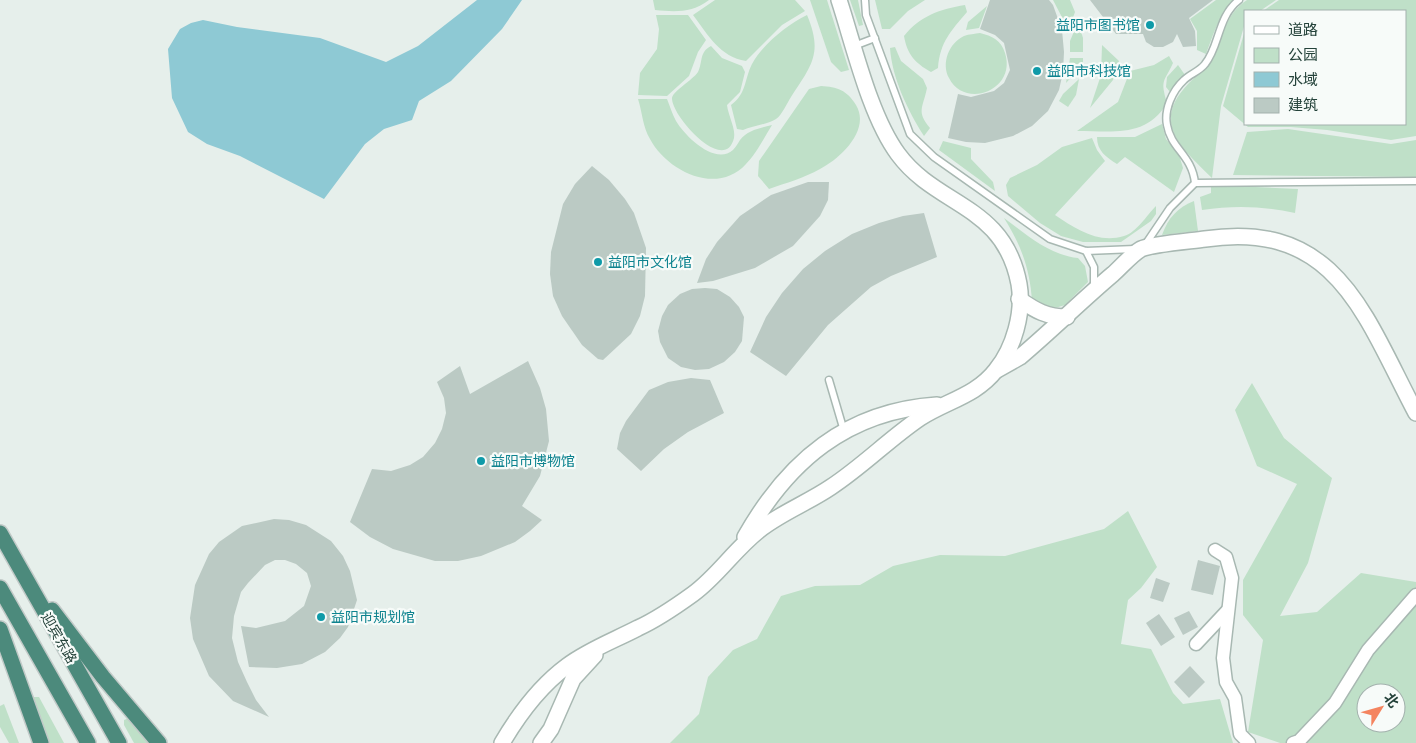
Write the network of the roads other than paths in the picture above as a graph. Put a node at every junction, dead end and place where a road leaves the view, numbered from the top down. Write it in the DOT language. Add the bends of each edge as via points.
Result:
graph roads {
  1 [pos="839,0"];
  2 [pos="864,0"];
  3 [pos="1239,0"];
  4 [pos="874,38"];
  5 [pos="854,46"];
  6 [pos="1416,181"];
  7 [pos="1195,183"];
  8 [pos="1142,249"];
  9 [pos="1086,251"];
  10 [pos="1093,291"];
  11 [pos="1019,299"];
  12 [pos="1067,317"];
  13 [pos="997,370"];
  14 [pos="829,380"];
  15 [pos="948,404"];
  16 [pos="1416,413"];
  17 [pos="844,431"];
  18 [pos="0,534"];
  19 [pos="1215,550"];
  20 [pos="737,552"];
  21 [pos="18,566"];
  22 [pos="0,588"];
  23 [pos="1416,595"];
  24 [pos="1227,611"];
  25 [pos="0,629"];
  26 [pos="608,642"];
  27 [pos="1196,644"];
  28 [pos="1297,742"];
  29 [pos="41,743"];
  30 [pos="88,743"];
  31 [pos="118,743"];
  32 [pos="159,743"];
  33 [pos="502,743"];
  34 [pos="541,743"];
  35 [pos="1248,743"];
  1 -- 5 [label="street"];
  2 -- 4 [label="lane"];
  3 -- 7 [label="lane" via="1225,17 1206,64 1183,80 1166,112 1172,140 1193,169"];
  4 -- 5 [label="lane"];
  4 -- 9 [label="lane" via="910,134 934,156 1050,239"];
  5 -- 11 [label="street" via="884,132 915,172 984,219 999,236 1019,284"];
  6 -- 7 [label="lane"];
  7 -- 8 [label="lane" via="1170,208"];
  8 -- 9 [label="lane"];
  8 -- 10 [label="street"];
  8 -- 16 [label="street" via="1228,236 1251,236 1279,242 1306,253 1330,269 1352,294"];
  9 -- 10 [label="lane" via="1096,278"];
  10 -- 12 [label="street"];
  11 -- 12 [label="street" via="1039,313"];
  11 -- 13 [label="street" via="1017,326"];
  12 -- 13 [label="street" via="1020,358"];
  13 -- 15 [label="street" via="978,388"];
  14 -- 17 [label="lane"];
  15 -- 17 [label="street" via="890,414"];
  15 -- 20 [label="street" via="921,417 829,489 760,529"];
  17 -- 20 [label="street" via="792,470 757,516"];
  18 -- 21 [label="highway, 迎宾东路"];
  19 -- 24 [label="street" via="1226,557 1232,578"];
  20 -- 26 [label="street" via="703,587 669,612"];
  21 -- 31 [label="highway, 迎宾东路"];
  21 -- 32 [label="highway" via="103,677"];
  22 -- 30 [label="highway, 迎宾东路"];
  23 -- 28 [label="street" via="1368,650 1335,703"];
  24 -- 27 [label="street"];
  24 -- 35 [label="street" via="1223,658 1226,682 1235,698 1240,734"];
  25 -- 29 [label="highway"];
  26 -- 33 [label="street" via="567,666 535,696"];
  26 -- 34 [label="street" via="573,678 551,729"];
}
